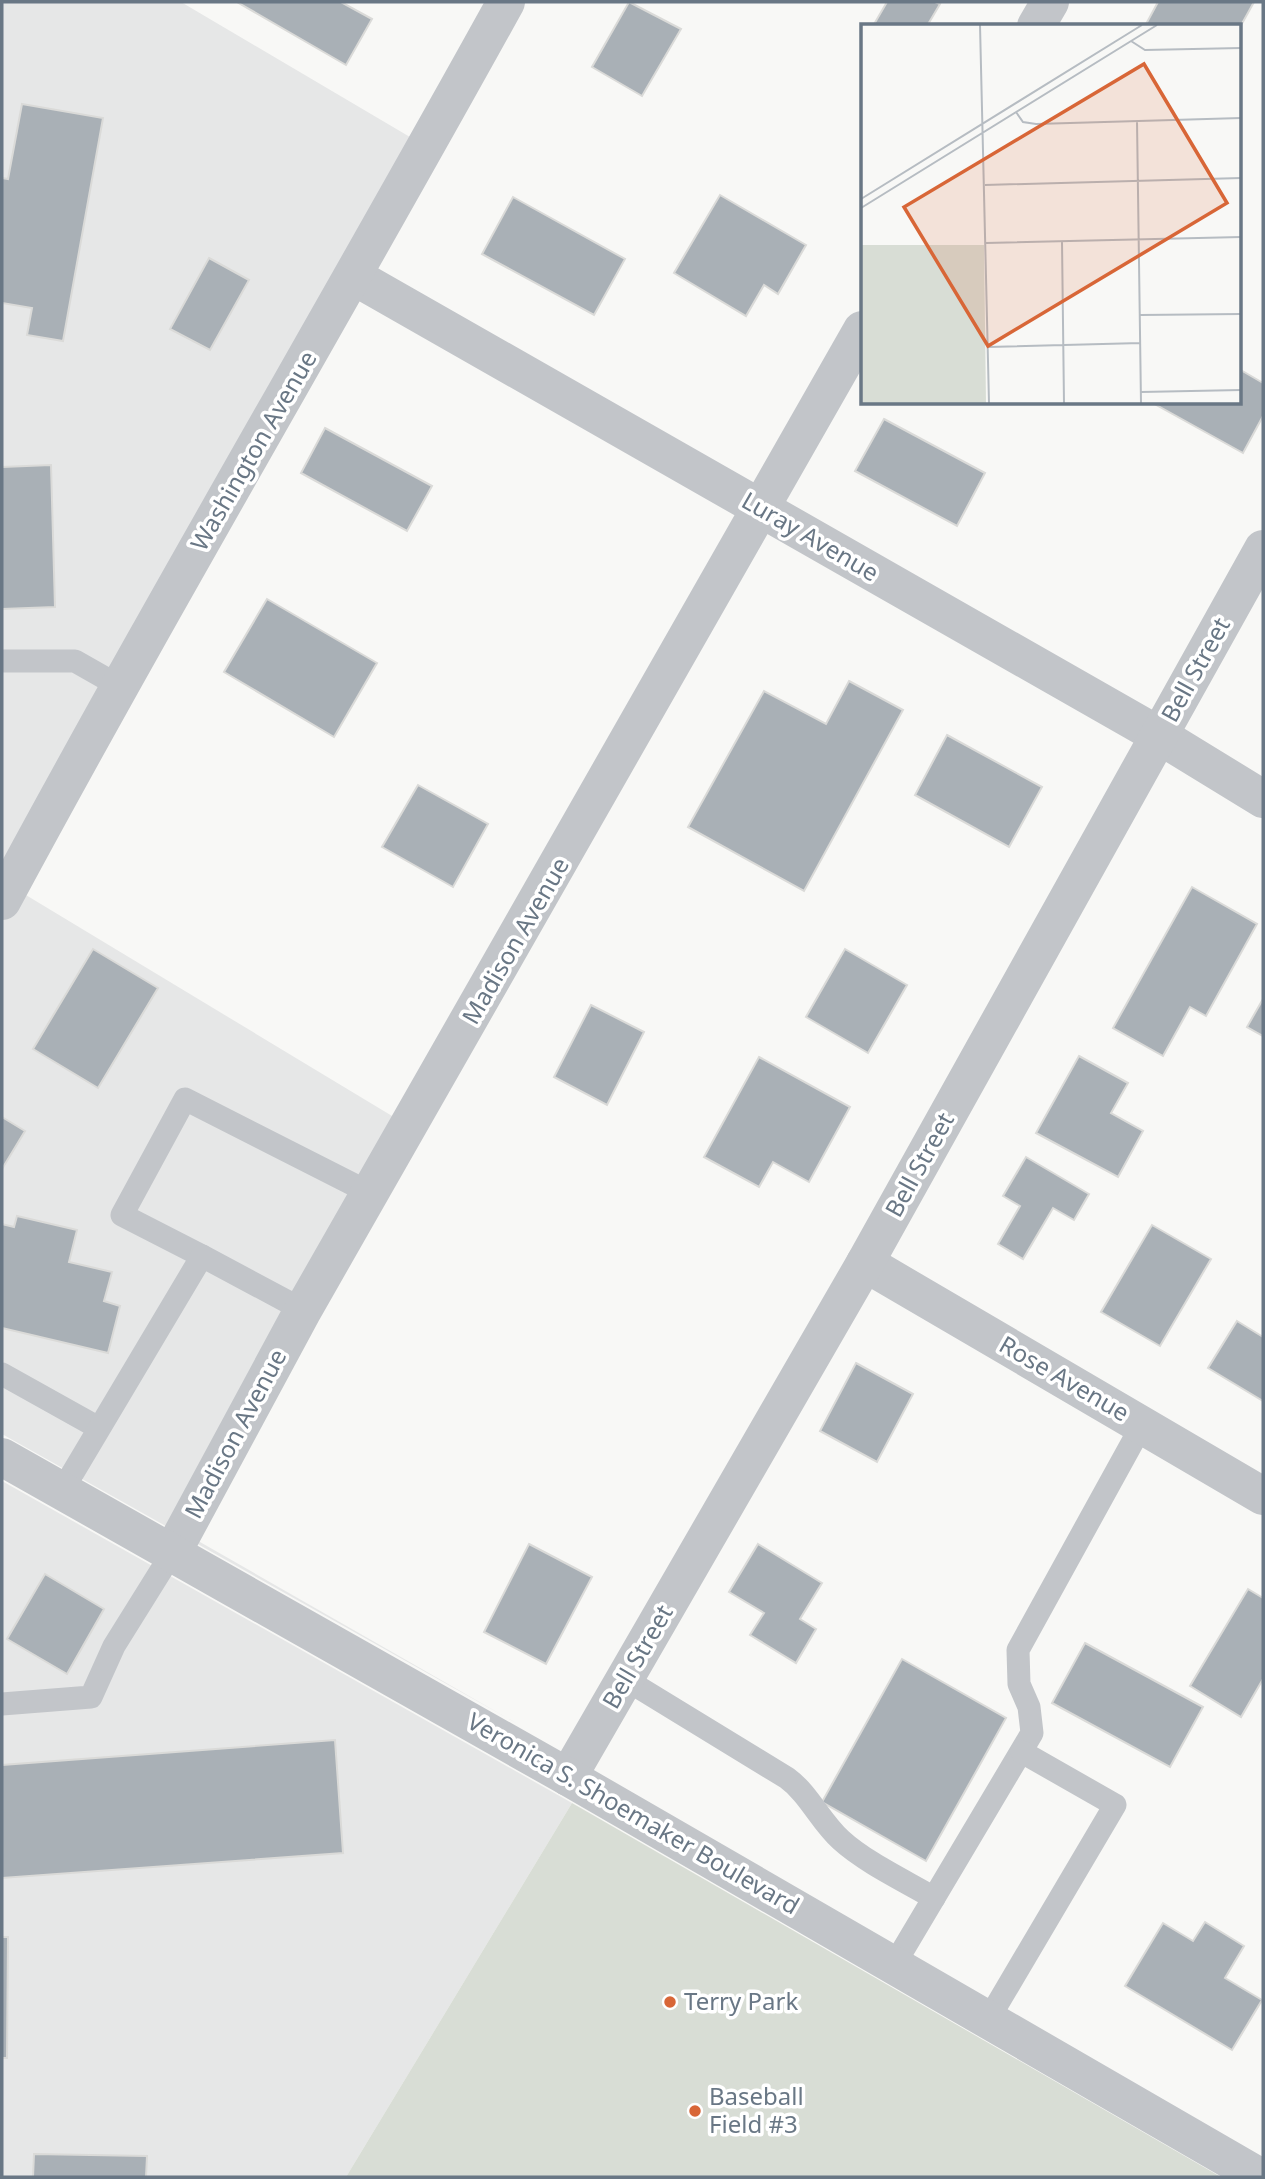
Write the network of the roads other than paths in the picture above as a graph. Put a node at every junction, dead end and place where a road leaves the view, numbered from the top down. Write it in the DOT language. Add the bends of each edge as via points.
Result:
graph roads {
  1 [pos="506,2"];
  2 [pos="1050,2"];
  3 [pos="1037,24"];
  4 [pos="355,277"];
  5 [pos="861,333"];
  6 [pos="760,509"];
  7 [pos="1263,550"];
  8 [pos="2,661"];
  9 [pos="119,686"];
  10 [pos="1160,737"];
  11 [pos="1263,799"];
  12 [pos="2,901"];
  13 [pos="372,1194"];
  14 [pos="202,1256"];
  15 [pos="865,1263"];
  16 [pos="303,1310"];
  17 [pos="2,1374"];
  18 [pos="1142,1425"];
  19 [pos="97,1427"];
  20 [pos="2,1457"];
  21 [pos="62,1491"];
  22 [pos="1263,1496"];
  23 [pos="172,1553"];
  24 [pos="625,1679"];
  25 [pos="2,1704"];
  26 [pos="1022,1752"];
  27 [pos="568,1777"];
  28 [pos="934,1898"];
  29 [pos="894,1965"];
  30 [pos="988,2020"];
  31 [pos="1260,2177"];
  1 -- 4 [label="street, Washington Avenue"];
  2 -- 3 [label="street"];
  4 -- 6 [label="street, Luray Avenue"];
  4 -- 9 [label="street, Washington Avenue"];
  5 -- 6 [label="street, Madison Avenue"];
  6 -- 10 [label="street, Luray Avenue"];
  6 -- 13 [label="street, Madison Avenue"];
  7 -- 10 [label="street, Bell Street"];
  8 -- 9 [label="lane" via="75,661"];
  9 -- 12 [label="street, Washington Avenue"];
  10 -- 11 [label="street, Luray Avenue"];
  10 -- 15 [label="street, Bell Street"];
  13 -- 14 [label="lane" via="185,1099 122,1215"];
  13 -- 16 [label="street, Madison Avenue"];
  14 -- 16 [label="lane"];
  14 -- 19 [label="lane"];
  15 -- 18 [label="street, Rose Avenue"];
  15 -- 24 [label="street, Bell Street"];
  16 -- 23 [label="street, Madison Avenue"];
  17 -- 19 [label="lane"];
  18 -- 22 [label="street, Rose Avenue"];
  18 -- 26 [label="lane" via="1018,1650 1019,1684 1032,1721 1032,1734"];
  19 -- 21 [label="lane"];
  20 -- 21 [label="street, Veronica S. Shoemaker Boulevard"];
  21 -- 23 [label="street, Veronica S. Shoemaker Boulevard"];
  23 -- 25 [label="lane" via="114,1646 91,1697"];
  23 -- 27 [label="street, Veronica S. Shoemaker Boulevard"];
  24 -- 27 [label="street, Bell Street"];
  24 -- 28 [label="lane" via="797,1785 844,1843"];
  26 -- 28 [label="lane"];
  26 -- 30 [label="lane" via="1115,1805"];
  27 -- 29 [label="street, Veronica S. Shoemaker Boulevard"];
  28 -- 29 [label="lane"];
  29 -- 30 [label="street, Veronica S. Shoemaker Boulevard"];
  30 -- 31 [label="street, Veronica S. Shoemaker Boulevard"];
}
